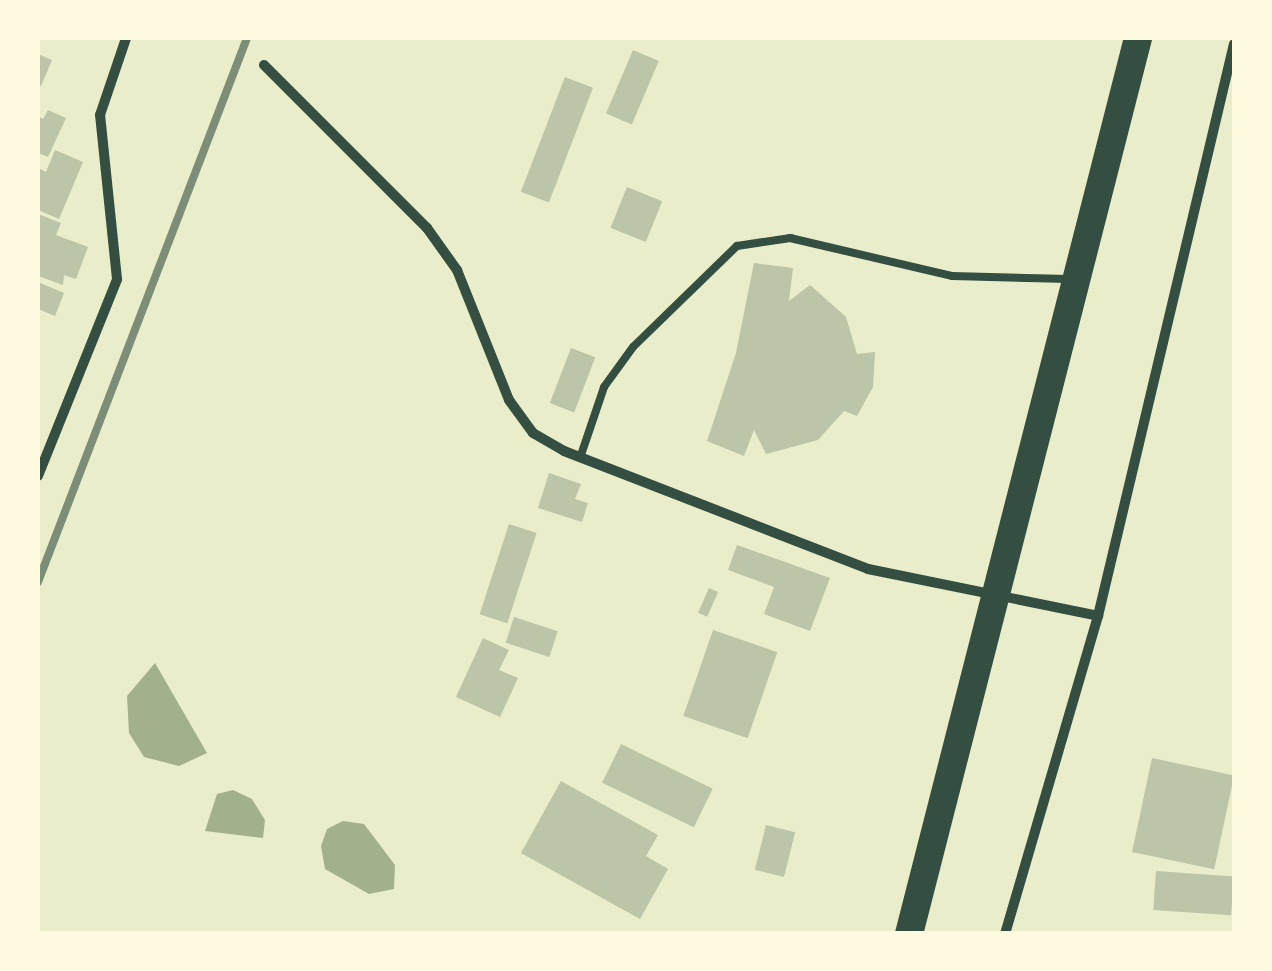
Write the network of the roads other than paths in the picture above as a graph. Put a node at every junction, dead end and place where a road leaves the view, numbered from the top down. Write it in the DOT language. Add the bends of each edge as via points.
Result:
graph roads {
  1 [pos="126,38"];
  2 [pos="1138,38"];
  3 [pos="1234,44"];
  4 [pos="264,65"];
  5 [pos="1075,279"];
  6 [pos="580,458"];
  7 [pos="38,476"];
  8 [pos="995,591"];
  9 [pos="1098,616"];
  10 [pos="909,934"];
  11 [pos="1005,934"];
  1 -- 7 [label="street" via="100,115 117,280"];
  2 -- 5 [label="highway"];
  3 -- 9 [label="street"];
  4 -- 6 [label="street" via="428,228 456,270 509,400 533,433"];
  5 -- 6 [label="lane" via="952,276 790,238 736,246 634,347 604,387"];
  5 -- 8 [label="highway"];
  6 -- 8 [label="street" via="868,569"];
  8 -- 9 [label="street"];
  8 -- 10 [label="highway"];
  9 -- 11 [label="street"];
}
